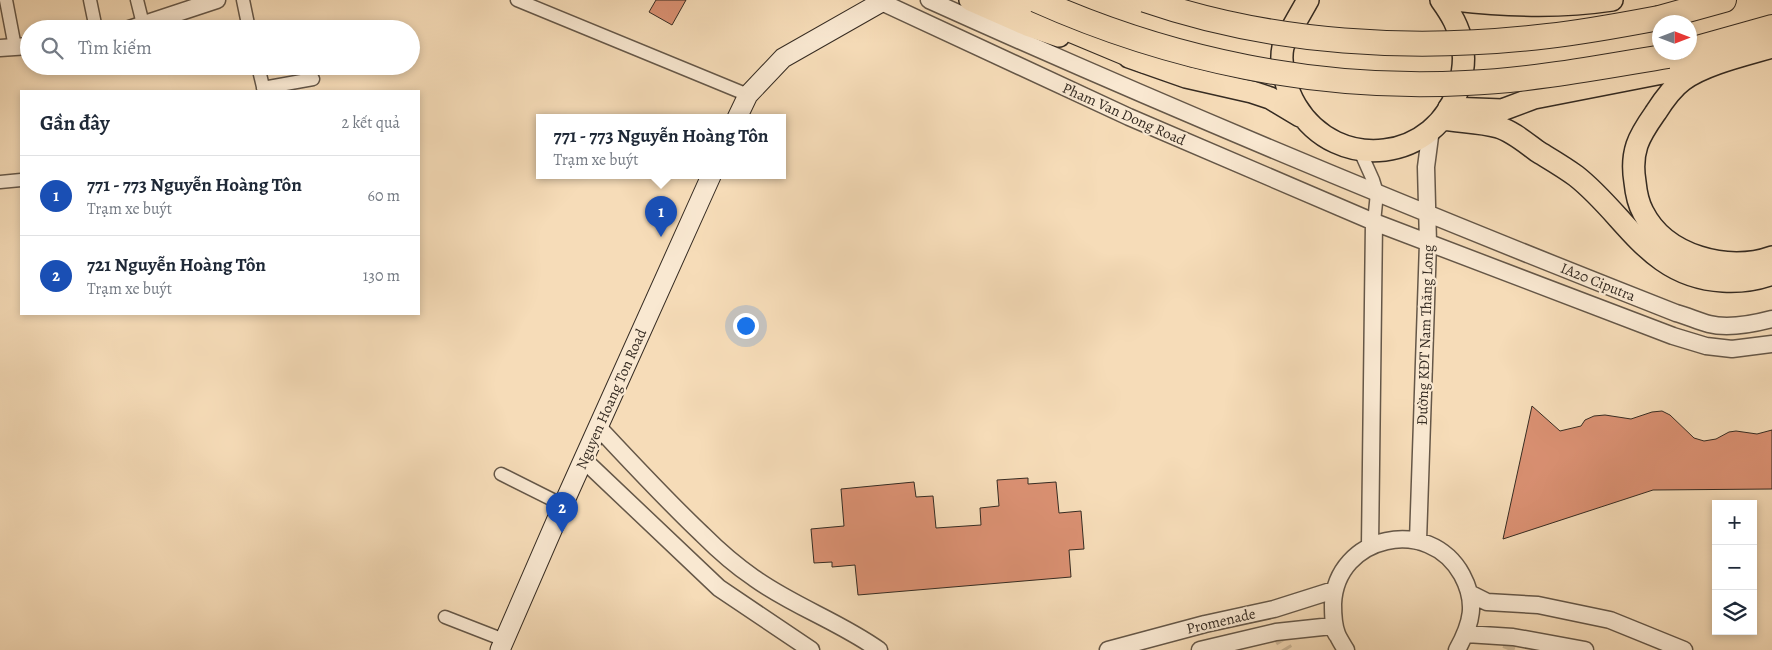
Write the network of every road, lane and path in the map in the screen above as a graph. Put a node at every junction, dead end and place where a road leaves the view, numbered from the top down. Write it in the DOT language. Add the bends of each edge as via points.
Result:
graph roads {
  1 [pos="6,0"];
  2 [pos="90,0"];
  3 [pos="137,0"];
  4 [pos="217,0"];
  5 [pos="243,0"];
  6 [pos="517,0"];
  7 [pos="929,0"];
  8 [pos="970,0"];
  9 [pos="999,0"];
  10 [pos="1028,0"];
  11 [pos="1036,0"];
  12 [pos="1145,0"];
  13 [pos="1308,0"];
  14 [pos="1441,0"];
  15 [pos="1455,0"];
  16 [pos="1612,0"];
  17 [pos="1724,0"];
  18 [pos="881,1"];
  19 [pos="94,20"];
  20 [pos="136,20"];
  21 [pos="155,20"];
  22 [pos="248,20"];
  23 [pos="1772,27"];
  24 [pos="14,47"];
  25 [pos="1772,47"];
  26 [pos="1697,48"];
  27 [pos="1652,58"];
  28 [pos="1735,58"];
  29 [pos="1145,61"];
  30 [pos="260,75"];
  31 [pos="312,79"];
  32 [pos="263,90"];
  33 [pos="748,95"];
  34 [pos="739,114"];
  35 [pos="1303,117"];
  36 [pos="1441,119"];
  37 [pos="1360,151"];
  38 [pos="711,179"];
  39 [pos="20,180"];
  40 [pos="0,182"];
  41 [pos="1377,193"];
  42 [pos="1428,214"];
  43 [pos="1374,222"];
  44 [pos="1428,243"];
  45 [pos="1772,256"];
  46 [pos="1772,274"];
  47 [pos="1772,319"];
  48 [pos="1772,344"];
  49 [pos="598,427"];
  50 [pos="584,460"];
  51 [pos="501,474"];
  52 [pos="563,505"];
  53 [pos="1418,541"];
  54 [pos="1370,546"];
  55 [pos="1334,590"];
  56 [pos="1471,594"];
  57 [pos="445,617"];
  58 [pos="1466,634"];
  59 [pos="1337,635"];
  60 [pos="502,645"];
  61 [pos="811,650"];
  62 [pos="879,650"];
  63 [pos="1108,650"];
  64 [pos="1200,650"];
  65 [pos="1346,650"];
  66 [pos="1457,650"];
  67 [pos="1585,650"];
  68 [pos="1684,650"];
  1 -- 24 [label="street"];
  2 -- 19 [label="street"];
  3 -- 20 [label="street"];
  4 -- 21 [label="street"];
  5 -- 22 [label="street"];
  6 -- 33 [label="street"];
  7 -- 41 [label="street, Pham Van Dong Road" via="1086,71"];
  8 -- 29 [label="main road" via="1027,25"];
  9 -- 29 [label="highway"];
  10 -- 29 [label="main road" via="1078,23"];
  11 -- 27 [label="highway, bridge" via="1157,45 1248,68 1313,78 1466,83 1556,75"];
  12 -- 17 [label="highway, bridge" via="1204,18 1321,39 1438,44 1584,32 1660,18"];
  13 -- 35 [label="main road" via="1284,47 1284,72 1290,96"];
  14 -- 36 [label="main road" via="1455,20 1463,46 1463,72 1456,98"];
  15 -- 16 [label="main road" via="1527,6 1578,5"];
  18 -- 33 [label="main road" via="783,58"];
  18 -- 43 [label="street, Pham Van Dong Road" via="1129,117"];
  23 -- 26 [label="highway"];
  25 -- 28 [label="main road"];
  28 -- 36 [label="main road" via="1542,97 1502,110"];
  28 -- 45 [label="main road" via="1682,80 1664,100 1637,145 1633,167 1637,194 1642,211 1662,237 1688,253 1732,264 1760,261"];
  29 -- 35 [label="main road" via="1186,77 1270,98"];
  30 -- 32 [label="street"];
  31 -- 32 [label="street"];
  33 -- 34 [label="main road"];
  35 -- 37 [label="main road" via="1322,135"];
  36 -- 37 [label="main road" via="1413,142 1398,148"];
  36 -- 42 [label="street, Đường KĐT Nam Thăng Long" via="1426,167"];
  36 -- 46 [label="main road" via="1499,127 1519,138 1576,176 1635,237 1662,261 1684,273 1740,282"];
  37 -- 41 [label="street"];
  38 -- 49 [label="main road, Nguyen Hoang Ton Road"];
  39 -- 40 [label="street"];
  41 -- 42 [label="street, Pham Van Dong Road"];
  41 -- 43 [label="street"];
  42 -- 44 [label="street, Đường KĐT Nam Thăng Long"];
  42 -- 47 [label="street, IA20 Ciputra" via="1711,325 1732,326"];
  43 -- 44 [label="street, Pham Van Dong Road"];
  43 -- 54 [label="street"];
  44 -- 48 [label="street, IA20 Ciputra" via="1706,346 1732,349"];
  44 -- 53 [label="street, Đường KĐT Nam Thăng Long"];
  49 -- 50 [label="main road, Nguyen Hoang Ton Road"];
  49 -- 62 [label="street" via="732,563 786,598"];
  50 -- 52 [label="main road, Nguyen Hoang Ton Road"];
  50 -- 61 [label="street" via="718,588"];
  51 -- 52 [label="street"];
  52 -- 60 [label="main road, Nguyen Hoang Ton Road"];
  53 -- 54 [label="street" via="1394,539"];
  53 -- 56 [label="street" via="1443,552 1457,566"];
  54 -- 55 [label="street" via="1352,559"];
  55 -- 59 [label="street" via="1333,618"];
  55 -- 63 [label="street, Promenade" via="1274,609"];
  56 -- 58 [label="street"];
  56 -- 68 [label="street" via="1487,602 1538,605 1610,620"];
  57 -- 60 [label="street"];
  58 -- 66 [label="street"];
  58 -- 67 [label="street" via="1512,637"];
  59 -- 64 [label="street" via="1332,626 1296,629"];
  59 -- 65 [label="street"];
}
